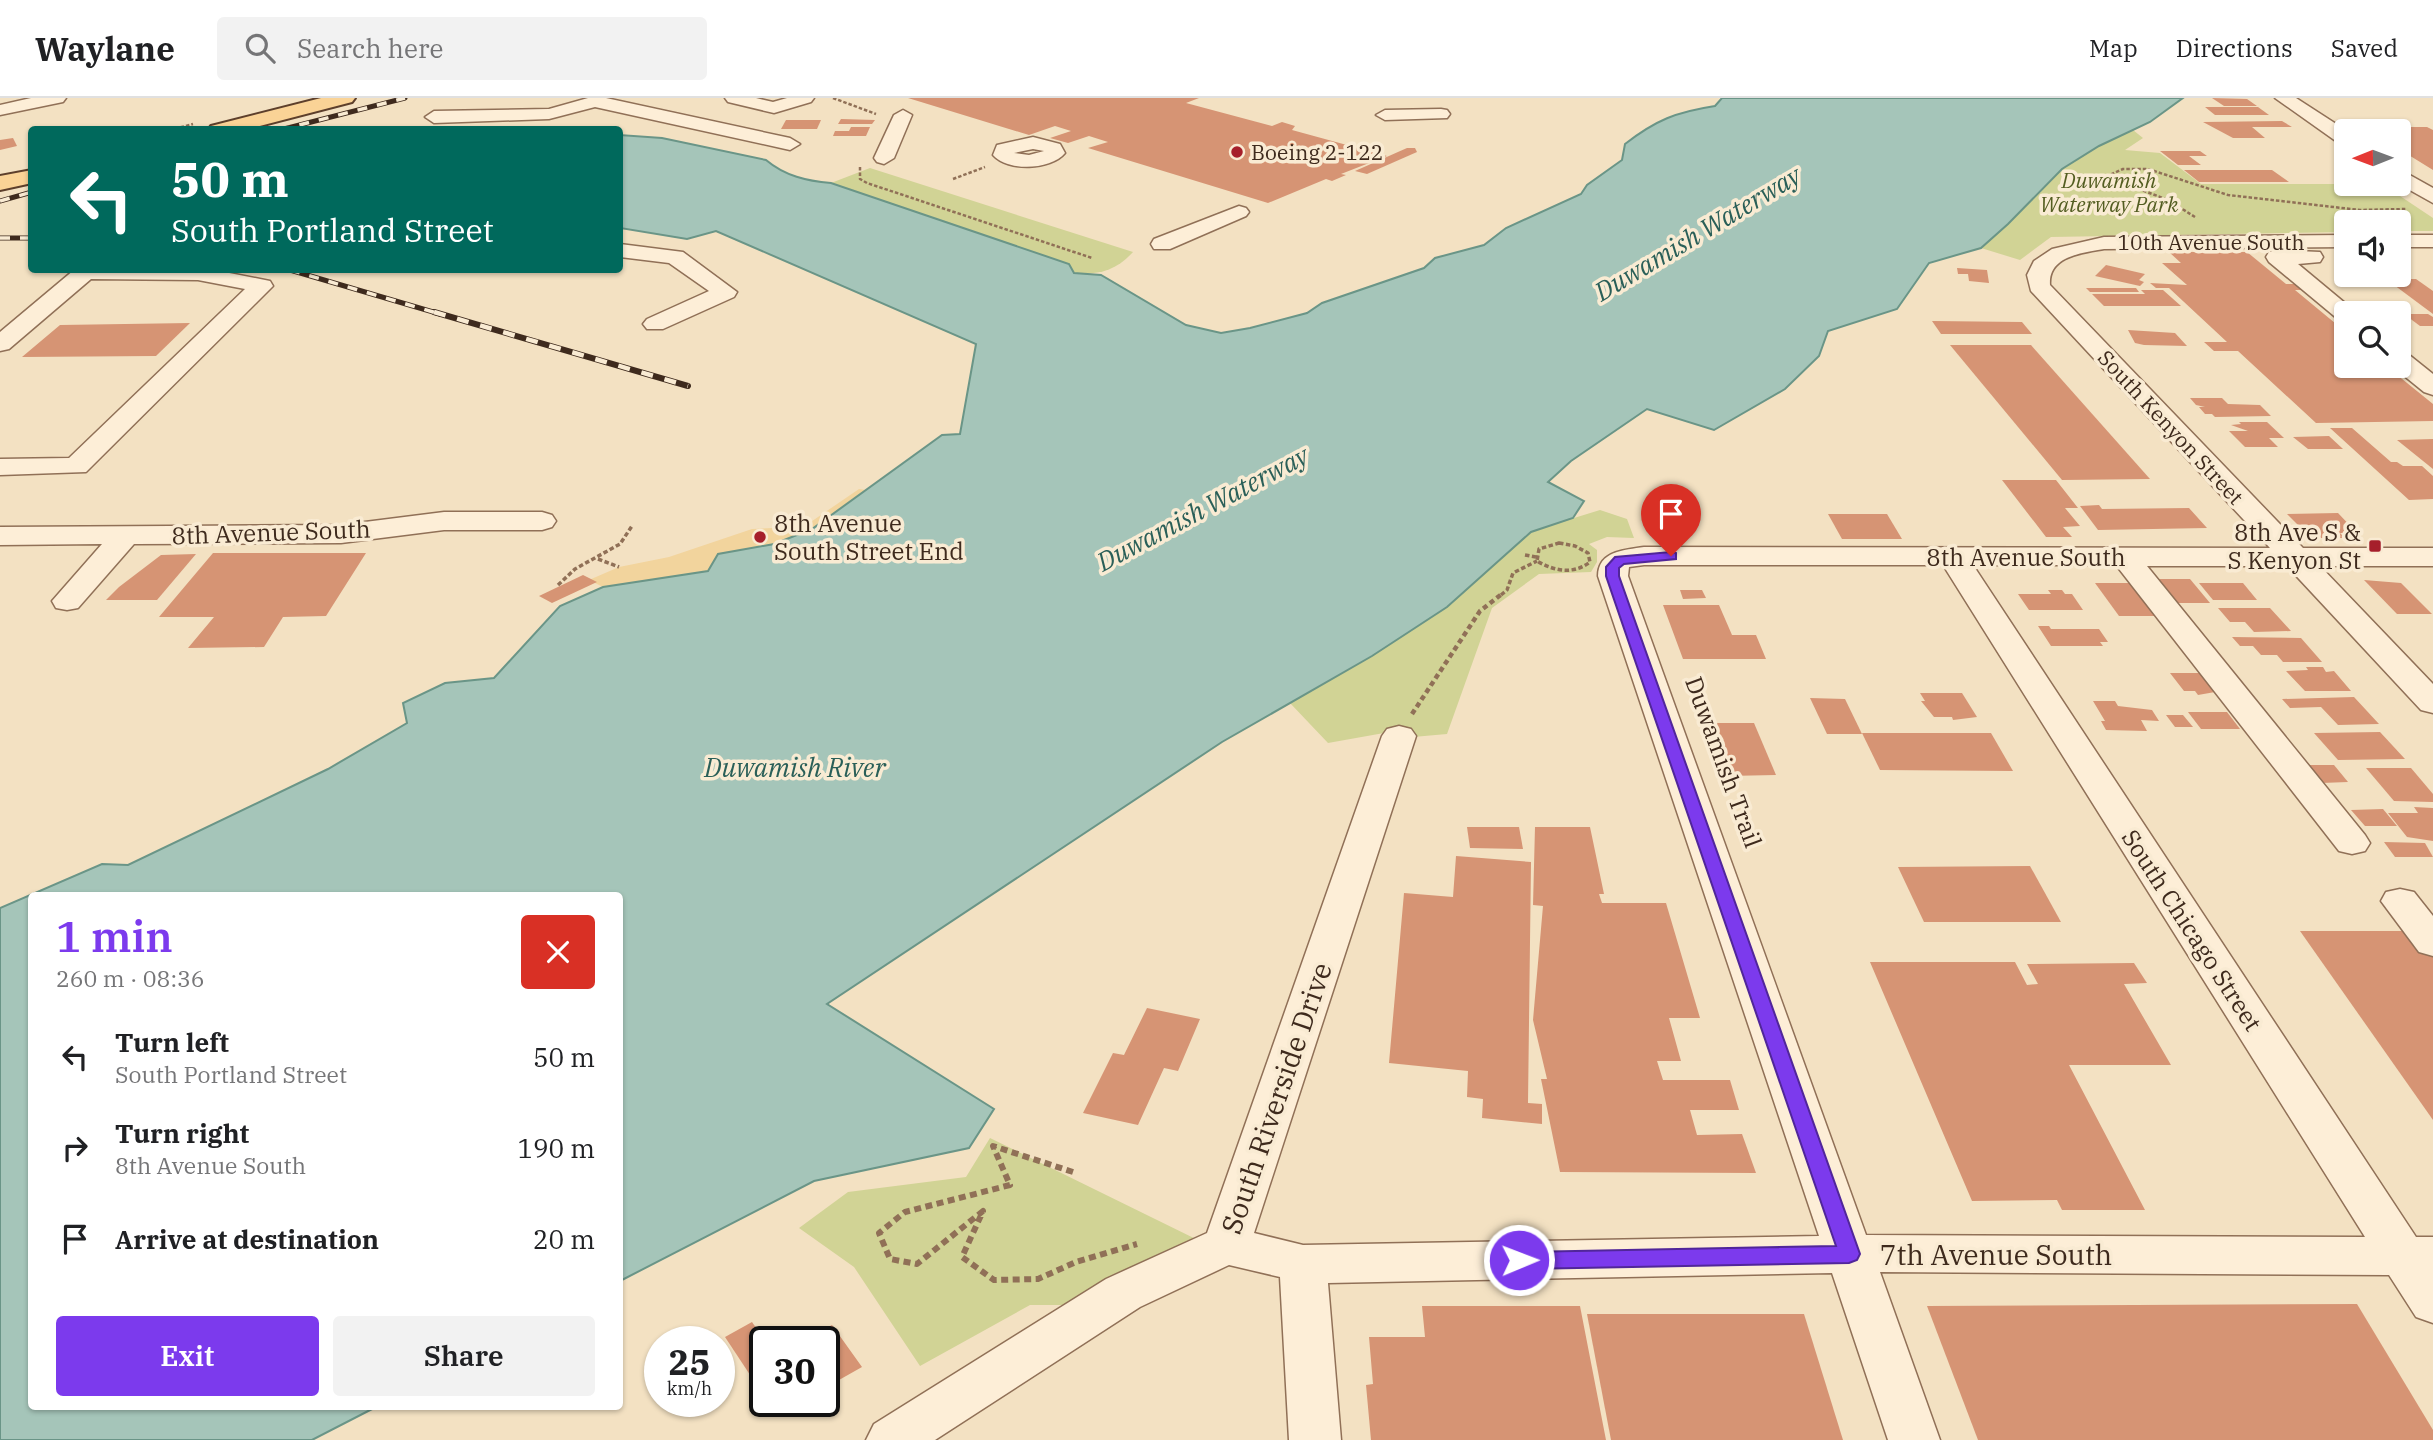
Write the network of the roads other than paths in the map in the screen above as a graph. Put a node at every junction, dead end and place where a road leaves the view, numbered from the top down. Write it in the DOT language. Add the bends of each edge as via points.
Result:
graph roads {
  1 [pos="57,98"];
  2 [pos="345,98"];
  3 [pos="734,98"];
  4 [pos="805,98"];
  5 [pos="2284,98"];
  6 [pos="596,100"];
  7 [pos="14,105"];
  8 [pos="774,108"];
  9 [pos="1441,114"];
  10 [pos="903,115"];
  11 [pos="1385,115"];
  12 [pos="434,117"];
  13 [pos="234,126"];
  14 [pos="719,128"];
  15 [pos="2334,131"];
  16 [pos="790,144"];
  17 [pos="884,158"];
  18 [pos="28,177"];
  19 [pos="0,183"];
  20 [pos="2412,183"];
  21 [pos="2433,197"];
  22 [pos="1239,212"];
  23 [pos="2313,241"];
  24 [pos="2334,241"];
  25 [pos="2411,241"];
  26 [pos="2433,241"];
  27 [pos="1161,244"];
  28 [pos="2076,246"];
  29 [pos="623,251"];
  30 [pos="84,273"];
  31 [pos="198,273"];
  32 [pos="225,273"];
  33 [pos="2334,304"];
  34 [pos="655,324"];
  35 [pos="0,344"];
  36 [pos="2411,369"];
  37 [pos="2433,387"];
  38 [pos="0,467"];
  39 [pos="542,521"];
  40 [pos="126,535"];
  41 [pos="0,536"];
  42 [pos="1952,556"];
  43 [pos="2125,557"];
  44 [pos="2433,557"];
  45 [pos="2294,558"];
  46 [pos="67,601"];
  47 [pos="2432,701"];
  48 [pos="1399,736"];
  49 [pos="2352,843"];
  50 [pos="2400,901"];
  51 [pos="2433,943"];
  52 [pos="1226,1245"];
  53 [pos="1849,1254"];
  54 [pos="2418,1256"];
  55 [pos="1303,1264"];
  56 [pos="2433,1303"];
  57 [pos="892,1440"];
  58 [pos="1315,1440"];
  59 [pos="1914,1440"];
  1 -- 7 [label="street"];
  2 -- 13 [label="main road"];
  3 -- 8 [label="street"];
  4 -- 8 [label="street"];
  5 -- 15 [label="street"];
  6 -- 12 [label="street" via="549,114"];
  6 -- 14 [label="street"];
  8 -- 14 [label="street"];
  9 -- 11 [label="street"];
  10 -- 17 [label="street"];
  14 -- 16 [label="street"];
  18 -- 19 [label="main road"];
  20 -- 21 [label="street"];
  22 -- 27 [label="street"];
  23 -- 24 [label="street, 10th Avenue South"];
  23 -- 28 [label="street, 10th Avenue South"];
  23 -- 33 [label="street" via="2334,257 2277,257"];
  25 -- 26 [label="street"];
  28 -- 45 [label="street, South Kenyon Street" via="2054,256 2038,272 2039,286"];
  29 -- 34 [label="street" via="675,257 726,292"];
  30 -- 35 [label="street"];
  31 -- 32 [label="street"];
  32 -- 38 [label="street" via="262,286 76,466"];
  36 -- 37 [label="street"];
  39 -- 40 [label="street, 8th Avenue South" via="444,521 341,534"];
  40 -- 41 [label="street, 8th Avenue South"];
  40 -- 46 [label="street"];
  42 -- 43 [label="street, 8th Avenue South"];
  42 -- 53 [label="street, 8th Avenue South" via="1644,556 1620,560 1613,567"];
  42 -- 54 [label="street, South Chicago Street"];
  43 -- 45 [label="street, 8th Avenue South"];
  43 -- 49 [label="street"];
  44 -- 45 [label="street, 8th Avenue South"];
  45 -- 47 [label="street, South Kenyon Street"];
  48 -- 52 [label="street, South Riverside Drive"];
  50 -- 51 [label="street"];
  52 -- 55 [label="street, 7th Avenue South"];
  52 -- 57 [label="street, South Riverside Drive" via="1123,1293"];
  53 -- 54 [label="street, 7th Avenue South"];
  53 -- 55 [label="street, 7th Avenue South"];
  53 -- 59 [label="street"];
  54 -- 56 [label="street, South Chicago Street"];
  55 -- 58 [label="street"];
}
